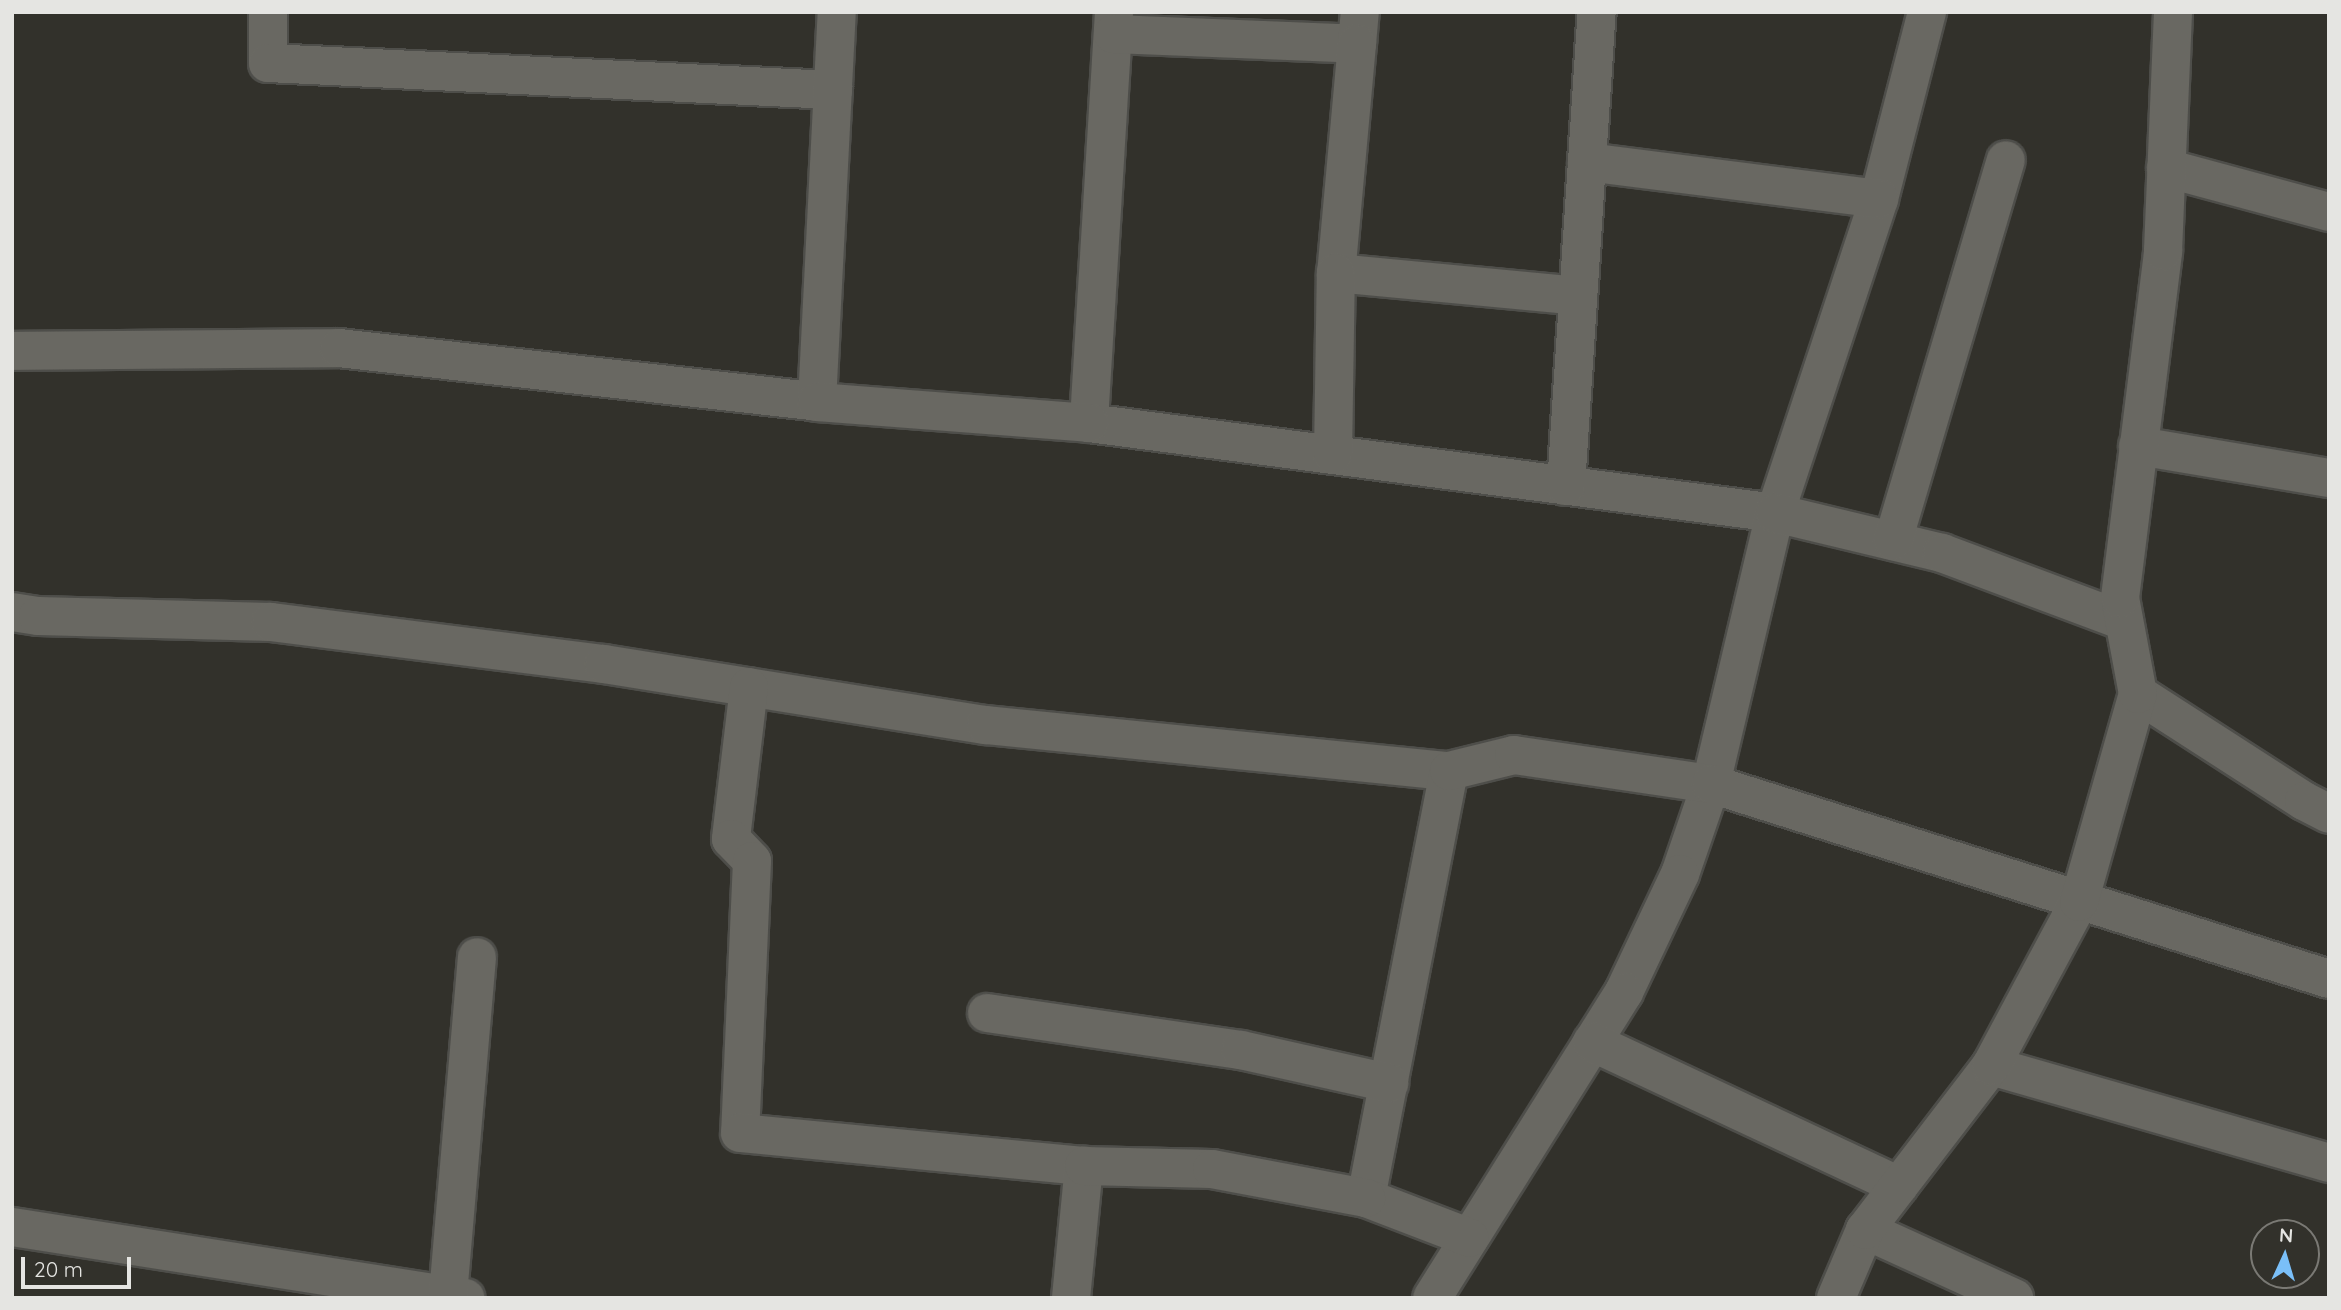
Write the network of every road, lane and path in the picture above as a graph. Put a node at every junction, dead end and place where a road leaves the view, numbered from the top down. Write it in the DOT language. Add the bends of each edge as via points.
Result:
graph roads {
  1 [pos="268,12"];
  2 [pos="837,12"];
  3 [pos="1597,12"];
  4 [pos="1927,12"];
  5 [pos="2173,12"];
  6 [pos="1114,23"];
  7 [pos="1358,28"];
  8 [pos="833,90"];
  9 [pos="2006,160"];
  10 [pos="1587,162"];
  11 [pos="2166,168"];
  12 [pos="1879,199"];
  13 [pos="2329,212"];
  14 [pos="1336,273"];
  15 [pos="1578,296"];
  16 [pos="12,351"];
  17 [pos="817,402"];
  18 [pos="1089,422"];
  19 [pos="2138,446"];
  20 [pos="1333,455"];
  21 [pos="2329,478"];
  22 [pos="1566,486"];
  23 [pos="1775,513"];
  24 [pos="1893,541"];
  25 [pos="12,612"];
  26 [pos="2124,621"];
  27 [pos="749,687"];
  28 [pos="2138,694"];
  29 [pos="1449,771"];
  30 [pos="1711,784"];
  31 [pos="2329,814"];
  32 [pos="2078,902"];
  33 [pos="477,957"];
  34 [pos="2329,979"];
  35 [pos="987,1013"];
  36 [pos="1592,1042"];
  37 [pos="1991,1066"];
  38 [pos="1389,1083"];
  39 [pos="2329,1163"];
  40 [pos="1084,1166"];
  41 [pos="1899,1186"];
  42 [pos="1366,1198"];
  43 [pos="12,1227"];
  44 [pos="1865,1230"];
  45 [pos="1469,1238"];
  46 [pos="456,1296"];
  47 [pos="1071,1298"];
  48 [pos="1433,1298"];
  49 [pos="1836,1298"];
  50 [pos="2014,1298"];
  1 -- 8 [label="street" via="268,63"];
  2 -- 8 [label="street"];
  3 -- 10 [label="street"];
  4 -- 12 [label="street"];
  5 -- 11 [label="street"];
  6 -- 7 [label="street"];
  6 -- 18 [label="street"];
  7 -- 14 [label="street"];
  8 -- 17 [label="street"];
  9 -- 24 [label="street"];
  10 -- 12 [label="street"];
  10 -- 15 [label="street"];
  11 -- 13 [label="street"];
  11 -- 19 [label="street" via="2163,251"];
  12 -- 23 [label="street"];
  14 -- 15 [label="street"];
  14 -- 20 [label="street"];
  15 -- 22 [label="street"];
  16 -- 17 [label="street" via="339,348"];
  17 -- 18 [label="street"];
  18 -- 20 [label="street"];
  19 -- 21 [label="street"];
  19 -- 26 [label="street" via="2120,598"];
  20 -- 22 [label="street"];
  22 -- 23 [label="street"];
  23 -- 24 [label="street"];
  23 -- 30 [label="street"];
  24 -- 26 [label="street" via="1941,552"];
  25 -- 27 [label="street" via="271,622"];
  26 -- 28 [label="street"];
  27 -- 29 [label="street" via="986,725"];
  27 -- 40 [label="street" via="731,839 752,861 740,1133"];
  28 -- 31 [label="street"];
  28 -- 32 [label="street"];
  29 -- 30 [label="street" via="1514,755"];
  29 -- 38 [label="street"];
  30 -- 32 [label="street"];
  30 -- 36 [label="street" via="1680,874 1624,992"];
  32 -- 34 [label="street"];
  32 -- 37 [label="street"];
  33 -- 46 [label="street"];
  35 -- 38 [label="street" via="1241,1050"];
  36 -- 41 [label="street"];
  36 -- 45 [label="street"];
  37 -- 39 [label="street"];
  37 -- 41 [label="street"];
  38 -- 42 [label="street"];
  40 -- 42 [label="street" via="1212,1169"];
  40 -- 47 [label="street"];
  41 -- 44 [label="street"];
  42 -- 45 [label="street"];
  43 -- 46 [label="street"];
  44 -- 49 [label="street"];
  44 -- 50 [label="street"];
  45 -- 48 [label="street"];
}
